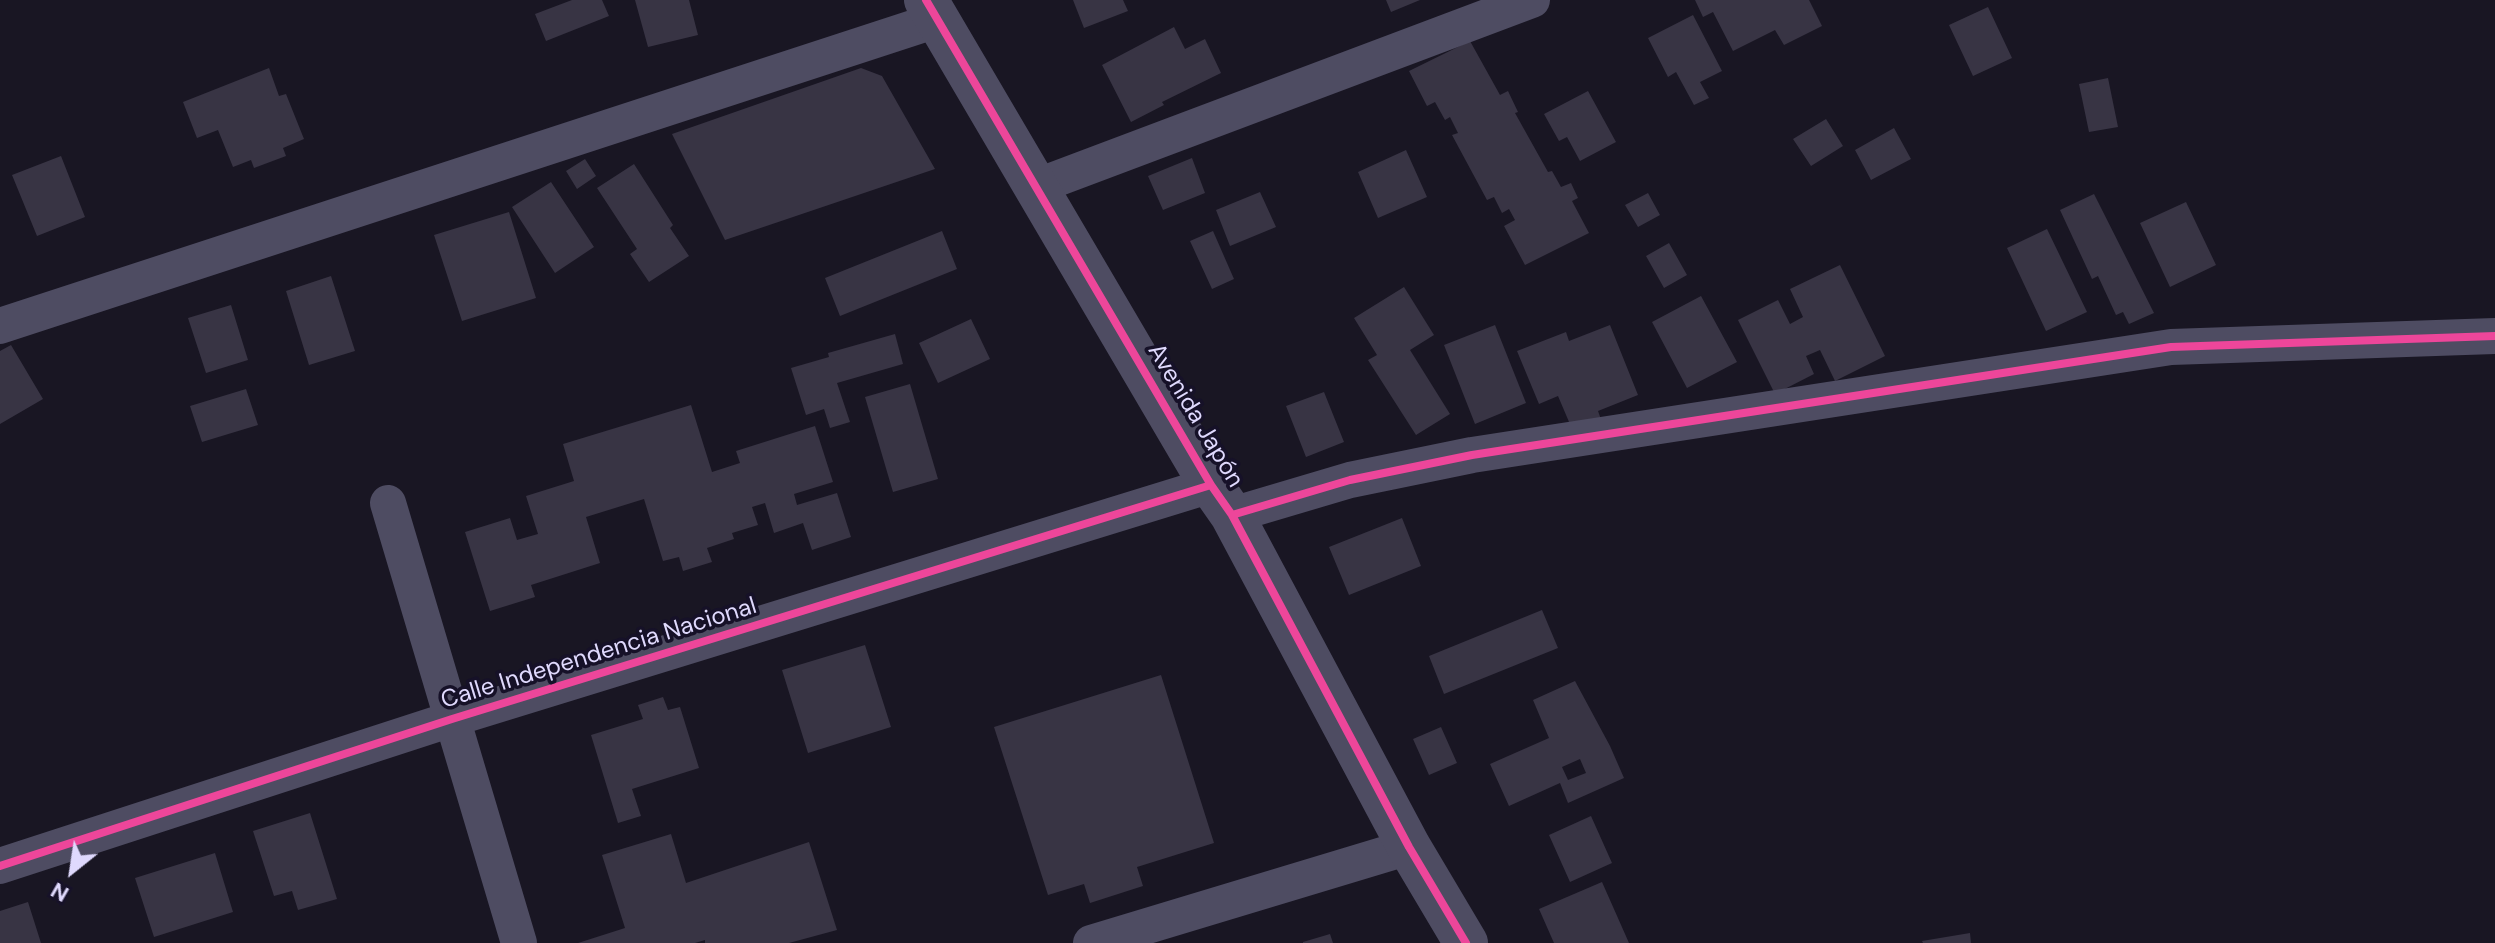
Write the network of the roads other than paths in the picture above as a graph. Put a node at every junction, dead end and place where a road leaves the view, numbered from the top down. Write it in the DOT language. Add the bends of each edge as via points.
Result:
graph roads {
  1 [pos="1532,0"];
  2 [pos="932,10"];
  3 [pos="1035,187"];
  4 [pos="0,326"];
  5 [pos="2495,336"];
  6 [pos="1222,500"];
  7 [pos="388,503"];
  8 [pos="452,719"];
  9 [pos="1409,847"];
  10 [pos="0,866"];
  11 [pos="519,943"];
  12 [pos="1091,943"];
  13 [pos="1466,943"];
  1 -- 3 [label="street"];
  2 -- 3 [label="street, Avenida Japón"];
  2 -- 4 [label="street"];
  3 -- 6 [label="street, Avenida Japón"];
  5 -- 6 [label="street, Calle Independencia Nacional" via="2171,347 1472,455"];
  6 -- 8 [label="street, Calle Independencia Nacional"];
  6 -- 9 [label="street, Avenida Japón"];
  7 -- 8 [label="street"];
  8 -- 10 [label="street, Calle Independencia Nacional"];
  8 -- 11 [label="street"];
  9 -- 12 [label="street"];
  9 -- 13 [label="street, Avenida Japón"];
}
